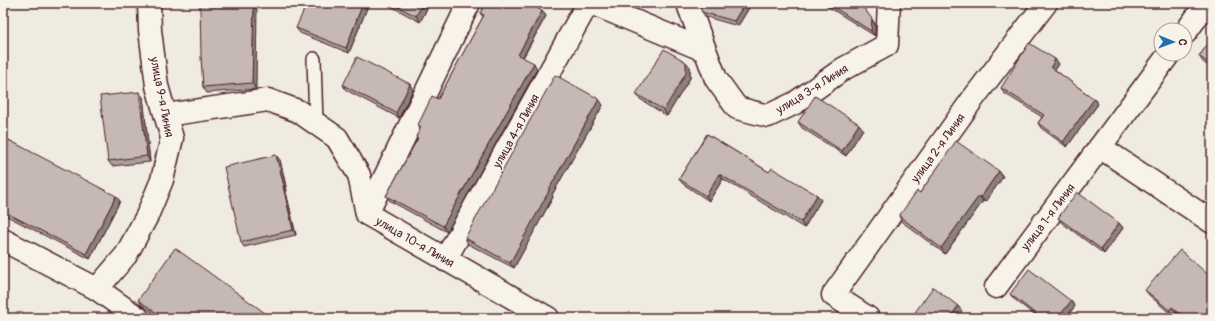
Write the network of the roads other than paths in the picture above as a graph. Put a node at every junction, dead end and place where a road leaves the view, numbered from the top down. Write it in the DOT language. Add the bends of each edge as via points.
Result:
graph roads {
  1 [pos="149,3"];
  2 [pos="469,3"];
  3 [pos="590,3"];
  4 [pos="690,3"];
  5 [pos="889,3"];
  6 [pos="1046,3"];
  7 [pos="1207,3"];
  8 [pos="1193,22"];
  9 [pos="704,50"];
  10 [pos="314,59"];
  11 [pos="1163,62"];
  12 [pos="166,116"];
  13 [pos="316,124"];
  14 [pos="1100,147"];
  15 [pos="367,214"];
  16 [pos="1212,222"];
  17 [pos="3,240"];
  18 [pos="444,260"];
  19 [pos="996,287"];
  20 [pos="97,289"];
  21 [pos="138,318"];
  22 [pos="548,318"];
  23 [pos="868,318"];
  1 -- 12 [label="street, улица 9-я Линия" via="157,86"];
  2 -- 15 [label="street"];
  3 -- 9 [label="street"];
  3 -- 18 [label="street, улица 4-я Линия"];
  4 -- 9 [label="street, улица 3-я Линия" via="689,7"];
  5 -- 9 [label="street, улица 3-я Линия" via="887,45 843,69 795,103 768,116 737,108 716,79"];
  6 -- 23 [label="street, улица 2-я Линия" via="972,100 833,295"];
  7 -- 8 [label="street"];
  10 -- 13 [label="lane"];
  11 -- 14 [label="street, улица 1-я Линия"];
  12 -- 13 [label="street, улица 10-я Линия" via="268,100 298,112"];
  12 -- 20 [label="street, улица 9-я Линия" via="172,138 162,180 147,216 126,255"];
  13 -- 15 [label="street, улица 10-я Линия" via="337,138 359,175"];
  14 -- 16 [label="street"];
  14 -- 19 [label="street, улица 1-я Линия"];
  15 -- 18 [label="street, улица 10-я Линия"];
  17 -- 20 [label="street"];
  18 -- 22 [label="street, улица 10-я Линия"];
  20 -- 21 [label="street"];
}
